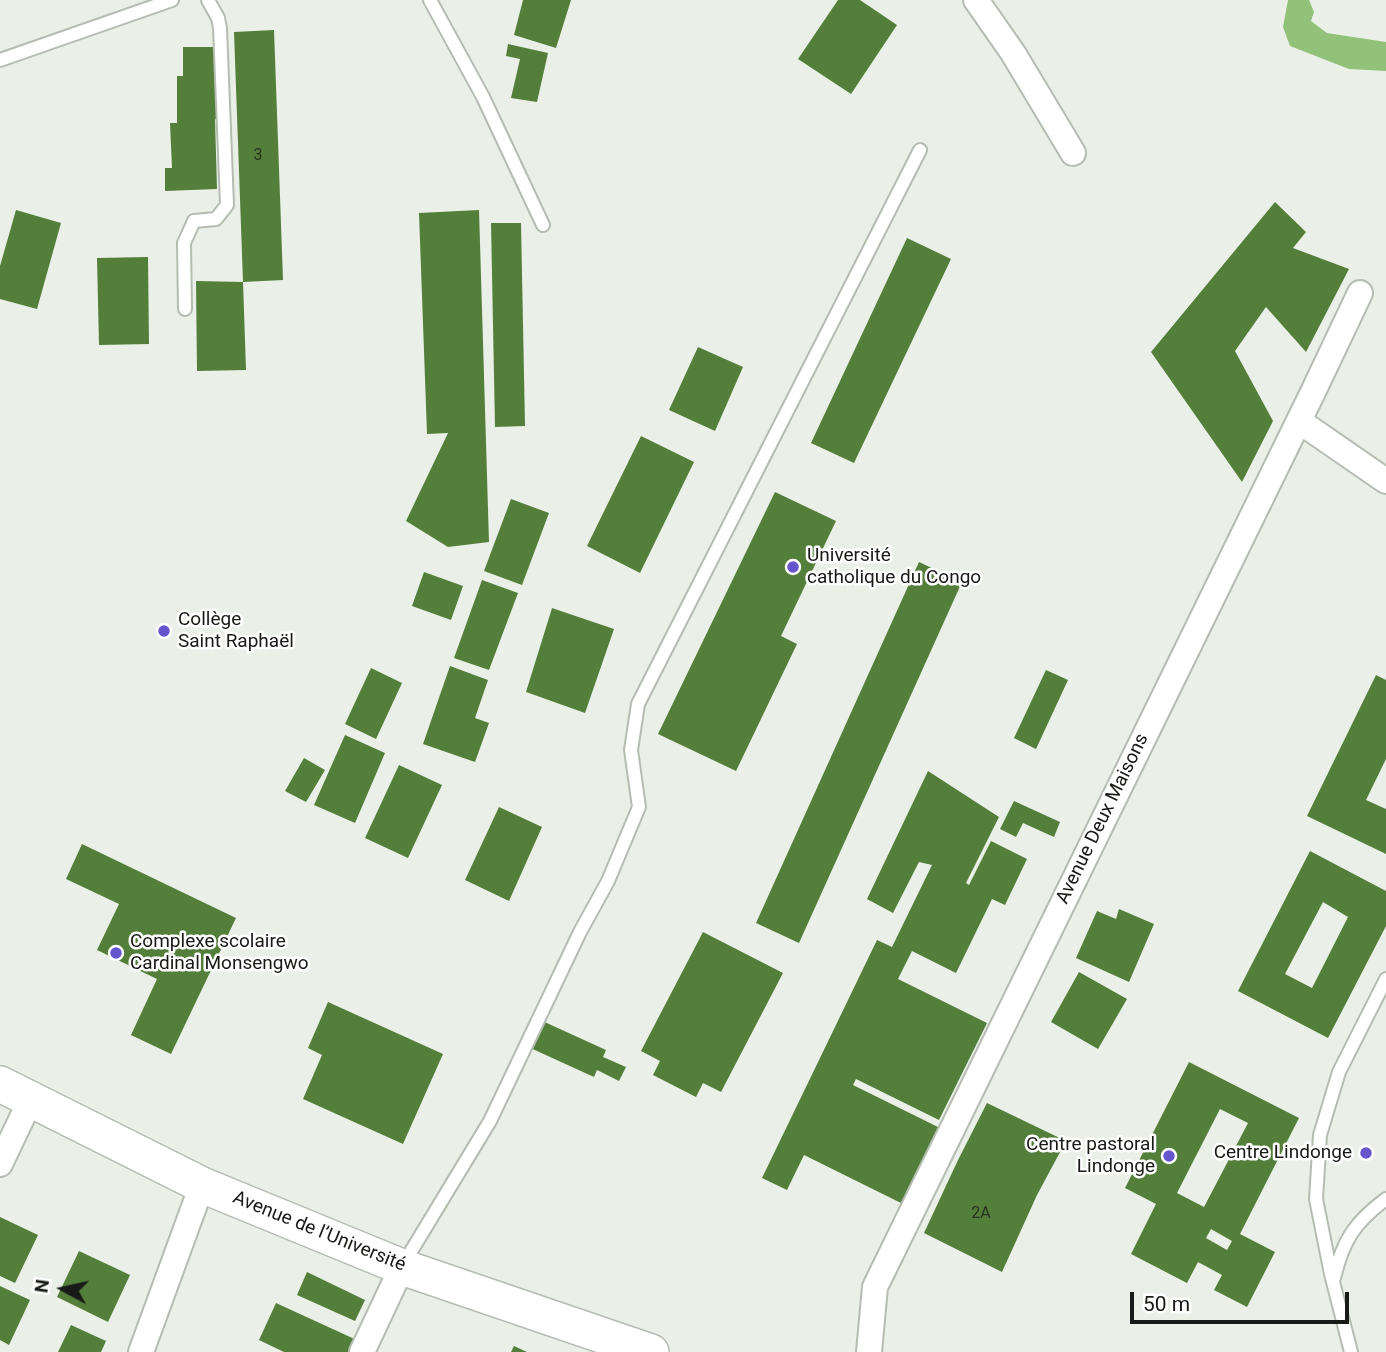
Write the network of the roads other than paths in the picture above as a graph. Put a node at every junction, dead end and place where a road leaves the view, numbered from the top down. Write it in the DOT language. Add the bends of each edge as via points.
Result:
graph roads {
  1 [pos="172,0"];
  2 [pos="208,0"];
  3 [pos="430,0"];
  4 [pos="976,0"];
  5 [pos="0,60"];
  6 [pos="920,150"];
  7 [pos="1073,153"];
  8 [pos="543,225"];
  9 [pos="1360,293"];
  10 [pos="185,309"];
  11 [pos="1299,421"];
  12 [pos="1386,481"];
  13 [pos="1386,979"];
  14 [pos="0,1084"];
  15 [pos="31,1099"];
  16 [pos="0,1164"];
  17 [pos="202,1185"];
  18 [pos="1386,1199"];
  19 [pos="402,1266"];
  20 [pos="1333,1282"];
  21 [pos="141,1352"];
  22 [pos="362,1352"];
  23 [pos="651,1352"];
  24 [pos="869,1352"];
  25 [pos="1351,1352"];
  1 -- 5 [label="lane"];
  2 -- 10 [label="lane" via="220,28 227,205 216,219 194,221 184,243"];
  3 -- 8 [label="lane" via="483,97"];
  4 -- 7 [label="street"];
  6 -- 19 [label="lane" via="638,704 631,750 639,807 608,881 490,1121"];
  9 -- 11 [label="street, Avenue Deux Maisons"];
  11 -- 12 [label="street"];
  11 -- 24 [label="street, Avenue Deux Maisons" via="875,1287"];
  13 -- 20 [label="lane" via="1339,1072 1320,1135 1316,1199"];
  14 -- 15 [label="main road, Avenue de l’Université"];
  15 -- 16 [label="street"];
  15 -- 17 [label="main road, Avenue de l’Université"];
  17 -- 19 [label="main road, Avenue de l’Université"];
  17 -- 21 [label="street"];
  18 -- 20 [label="lane" via="1351,1233"];
  19 -- 22 [label="street"];
  19 -- 23 [label="main road, Avenue de l’Université"];
  20 -- 25 [label="lane"];
}
